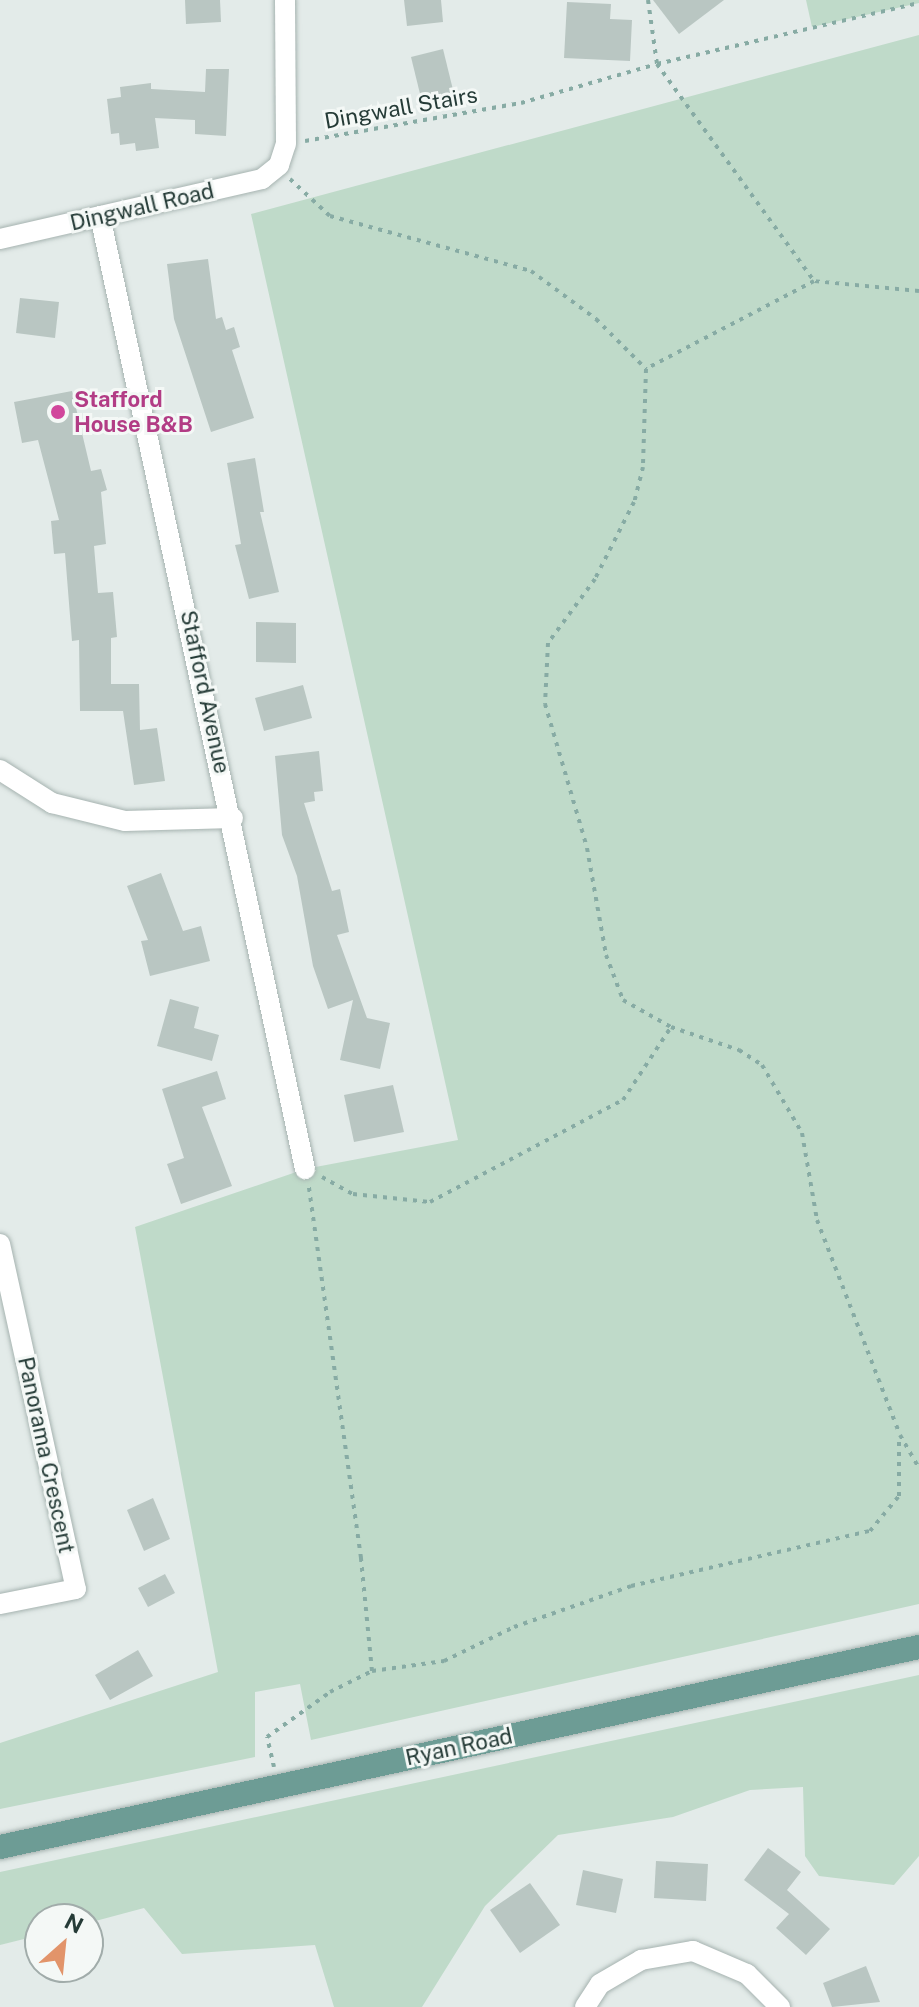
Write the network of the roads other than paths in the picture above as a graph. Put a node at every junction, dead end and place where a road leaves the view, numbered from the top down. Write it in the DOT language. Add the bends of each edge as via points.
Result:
graph roads {
  1 [pos="285,0"];
  2 [pos="100,216"];
  3 [pos="0,239"];
  4 [pos="0,770"];
  5 [pos="233,818"];
  6 [pos="305,1169"];
  7 [pos="0,1244"];
  8 [pos="0,1604"];
  9 [pos="919,1647"];
  10 [pos="0,1847"];
  11 [pos="585,2007"];
  12 [pos="780,2007"];
  1 -- 2 [label="street, Dingwall Road" via="286,144 279,165 262,179"];
  2 -- 3 [label="street, Dingwall Road"];
  2 -- 5 [label="street, Stafford Avenue"];
  4 -- 5 [label="street" via="52,803 125,821"];
  5 -- 6 [label="street, Stafford Avenue"];
  7 -- 8 [label="street, Panorama Crescent" via="76,1589"];
  9 -- 10 [label="main road, Ryan Road"];
  11 -- 12 [label="street" via="600,1984 641,1960 693,1951 747,1974"];
}
